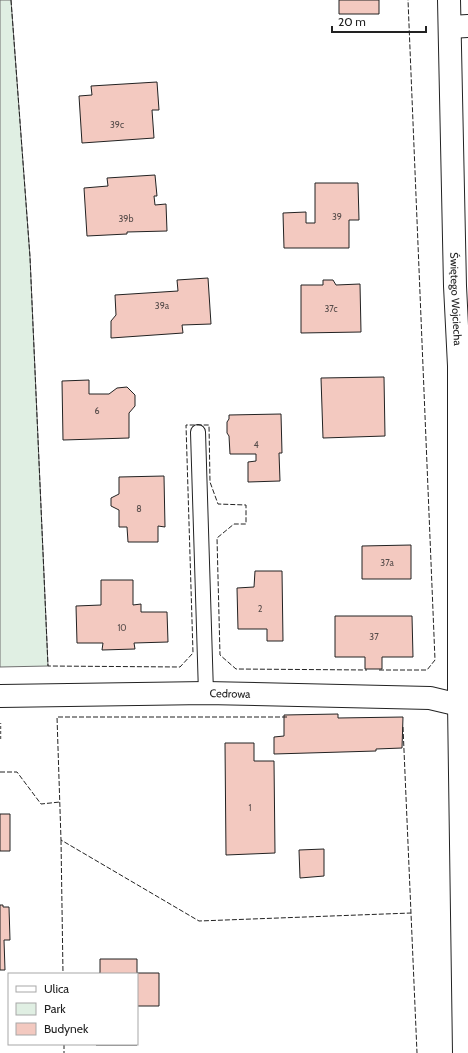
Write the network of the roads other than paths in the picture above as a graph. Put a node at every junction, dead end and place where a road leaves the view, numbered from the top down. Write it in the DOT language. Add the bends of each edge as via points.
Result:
graph roads {
  1 [pos="449,0"];
  2 [pos="459,26"];
  3 [pos="463,366"];
  4 [pos="198,432"];
  5 [pos="206,693"];
  6 [pos="0,696"];
  7 [pos="464,706"];
  8 [pos="465,1051"];
  1 -- 2 [label="street, Świętego Wojciecha"];
  2 -- 3 [label="street, Świętego Wojciecha" via="455,286"];
  3 -- 7 [label="street, Świętego Wojciecha"];
  4 -- 5 [label="lane"];
  5 -- 6 [label="street, Cedrowa"];
  5 -- 7 [label="street, Cedrowa" via="430,698"];
  7 -- 8 [label="street, Świętego Wojciecha"];
}
